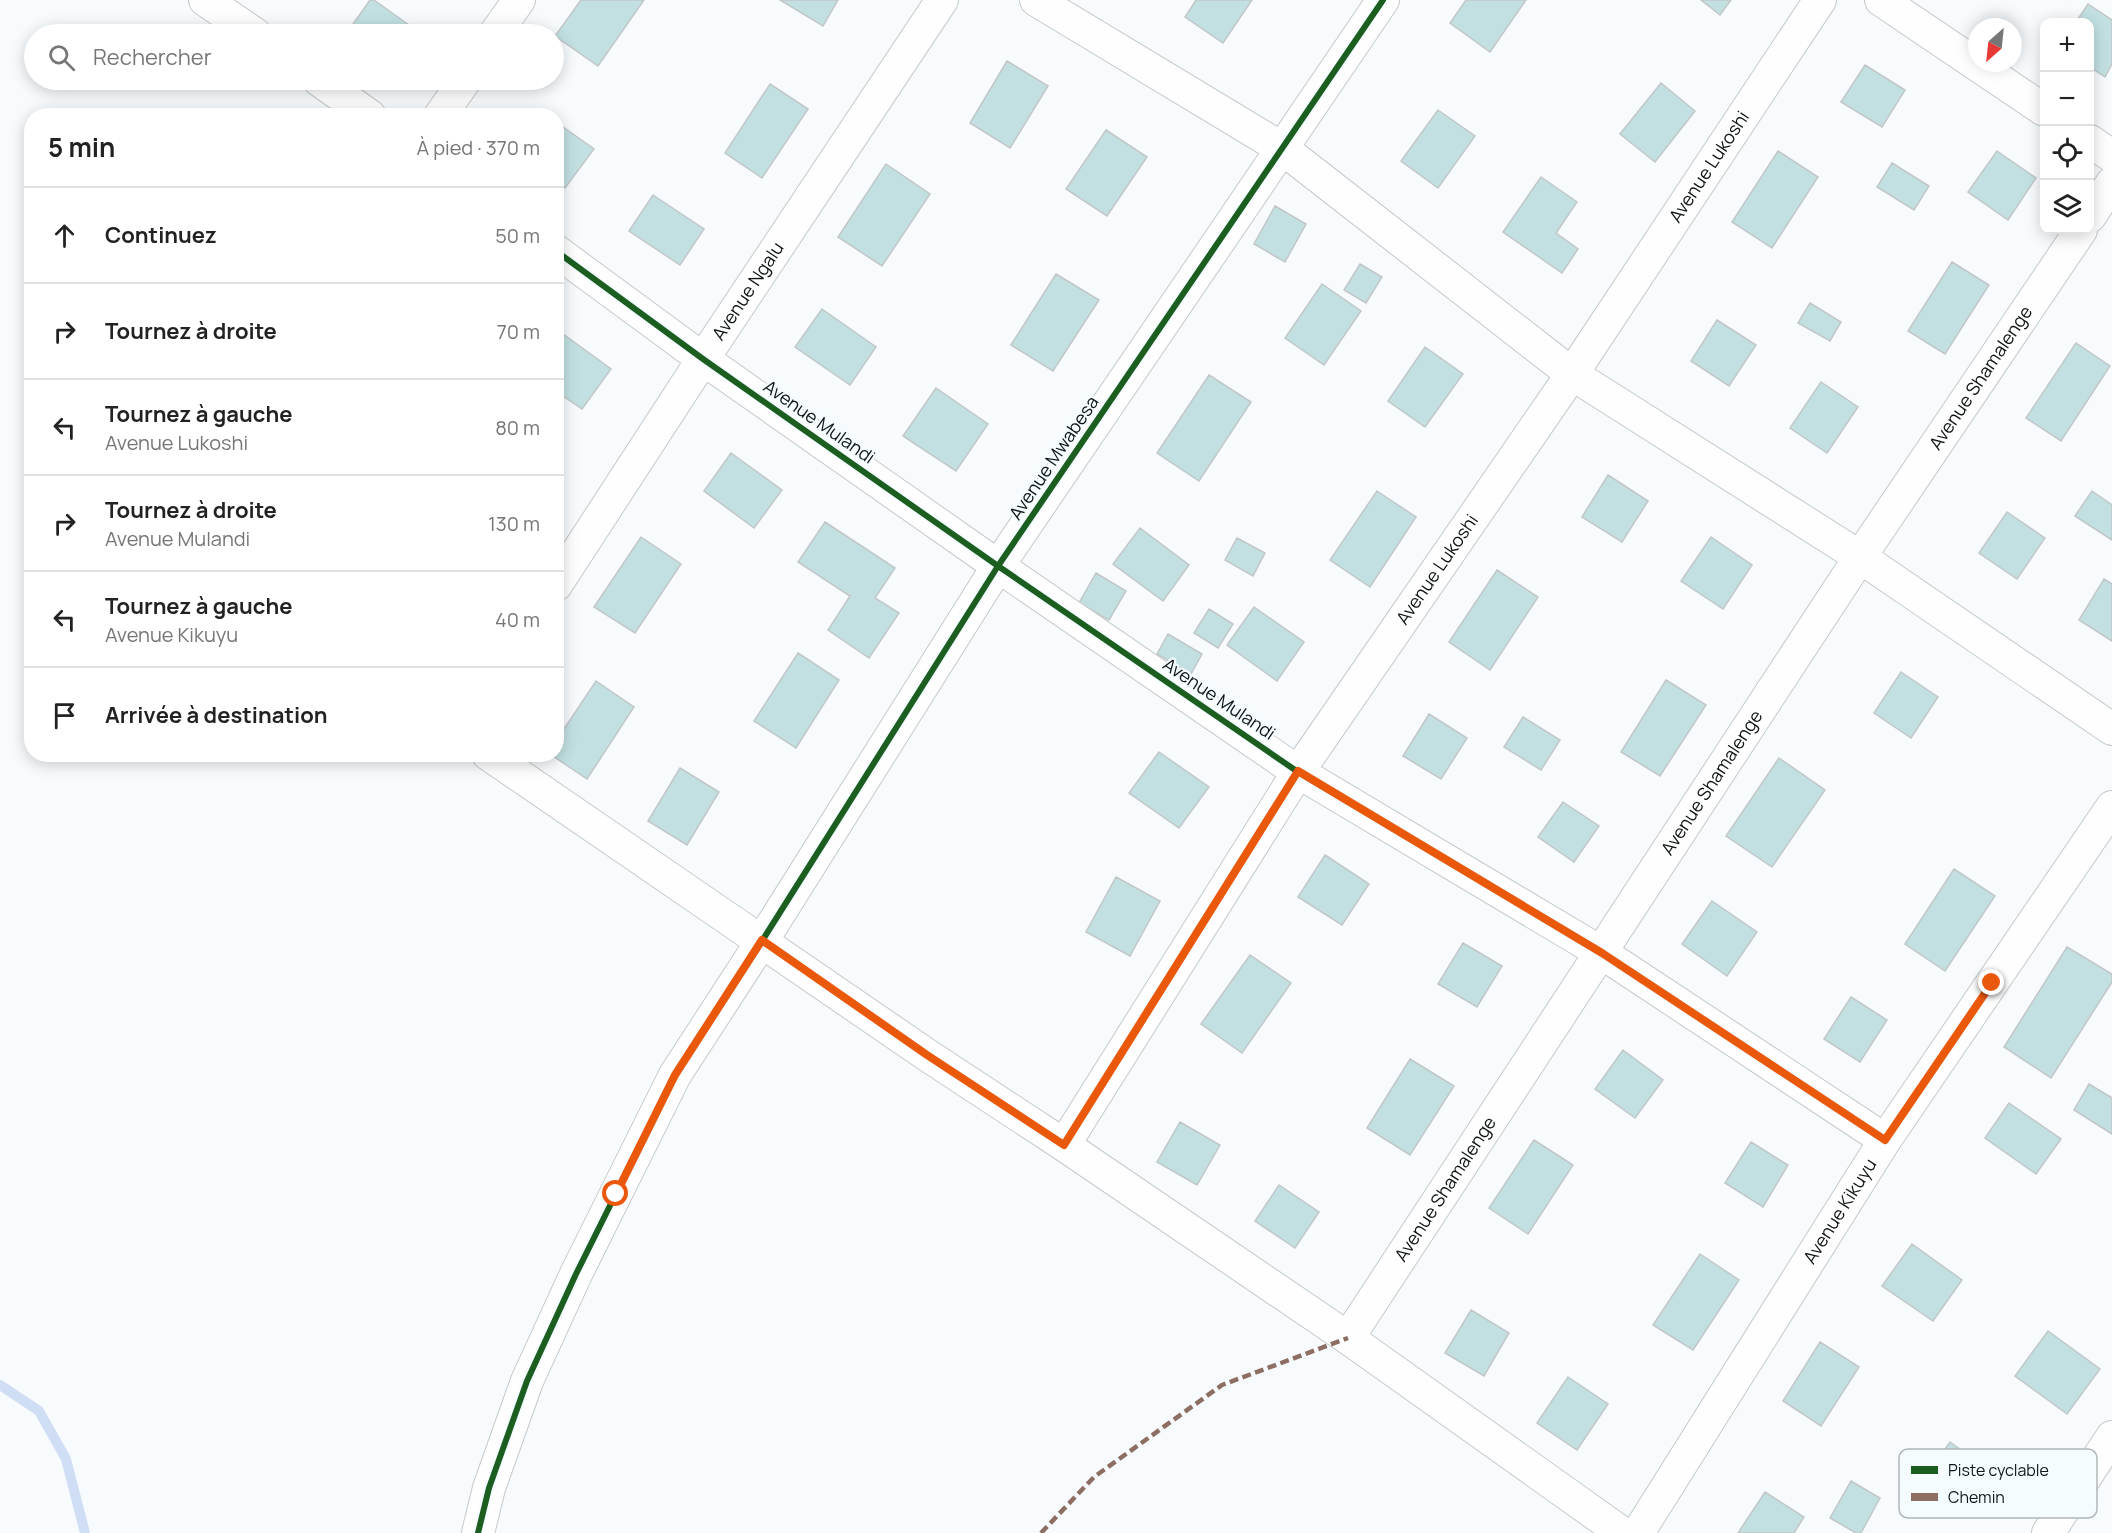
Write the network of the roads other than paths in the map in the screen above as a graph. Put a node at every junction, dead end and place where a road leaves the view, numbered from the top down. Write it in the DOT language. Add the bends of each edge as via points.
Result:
graph roads {
  1 [pos="205,0"];
  2 [pos="519,0"];
  3 [pos="942,0"];
  4 [pos="1036,0"];
  5 [pos="1383,0"];
  6 [pos="1820,0"];
  7 [pos="1881,0"];
  8 [pos="240,24"];
  9 [pos="502,24"];
  10 [pos="333,90"];
  11 [pos="458,90"];
  12 [pos="2040,107"];
  13 [pos="359,108"];
  14 [pos="446,108"];
  15 [pos="2094,144"];
  16 [pos="1283,149"];
  17 [pos="2112,156"];
  18 [pos="2112,183"];
  19 [pos="2094,210"];
  20 [pos="2077,234"];
  21 [pos="564,257"];
  22 [pos="703,359"];
  23 [pos="1572,374"];
  24 [pos="1860,557"];
  25 [pos="998,566"];
  26 [pos="564,573"];
  27 [pos="2112,729"];
  28 [pos="500,762"];
  29 [pos="1298,771"];
  30 [pos="2112,807"];
  31 [pos="762,940"];
  32 [pos="1602,953"];
  33 [pos="1885,1140"];
  34 [pos="1064,1145"];
  35 [pos="1348,1338"];
  36 [pos="2112,1437"];
  37 [pos="2097,1460"];
  38 [pos="2058,1518"];
  39 [pos="478,1533"];
  40 [pos="1622,1533"];
  41 [pos="1638,1533"];
  42 [pos="2048,1533"];
  1 -- 8 [label="street"];
  2 -- 9 [label="street"];
  3 -- 22 [label="street, Avenue Ngalu"];
  4 -- 16 [label="street"];
  5 -- 16 [label="street, Avenue Mwabesa"];
  6 -- 23 [label="street, Avenue Lukoshi"];
  7 -- 12 [label="street"];
  10 -- 13 [label="street"];
  11 -- 14 [label="street"];
  15 -- 17 [label="street"];
  16 -- 23 [label="street"];
  16 -- 25 [label="street, Avenue Mwabesa"];
  18 -- 19 [label="street"];
  20 -- 24 [label="street, Avenue Shamalenge"];
  21 -- 22 [label="street, Avenue Mulandi"];
  22 -- 25 [label="street, Avenue Mulandi"];
  22 -- 26 [label="street, Avenue Ngalu"];
  23 -- 24 [label="street"];
  23 -- 29 [label="street, Avenue Lukoshi"];
  24 -- 27 [label="street"];
  24 -- 32 [label="street, Avenue Shamalenge"];
  25 -- 29 [label="street, Avenue Mulandi"];
  25 -- 31 [label="street, Avenue Mwabesa"];
  28 -- 31 [label="street"];
  29 -- 32 [label="street, Avenue Mulandi"];
  29 -- 34 [label="street, Avenue Lukoshi"];
  30 -- 33 [label="street, Avenue Kikuyu"];
  31 -- 34 [label="street"];
  31 -- 39 [label="street, Avenue Mwabesa" via="675,1075 576,1274 526,1381 489,1488"];
  32 -- 33 [label="street, Avenue Mulandi"];
  32 -- 35 [label="street, Avenue Shamalenge"];
  33 -- 41 [label="street, Avenue Kikuyu"];
  34 -- 35 [label="street"];
  35 -- 40 [label="street"];
  36 -- 37 [label="street"];
  38 -- 42 [label="street"];
}
